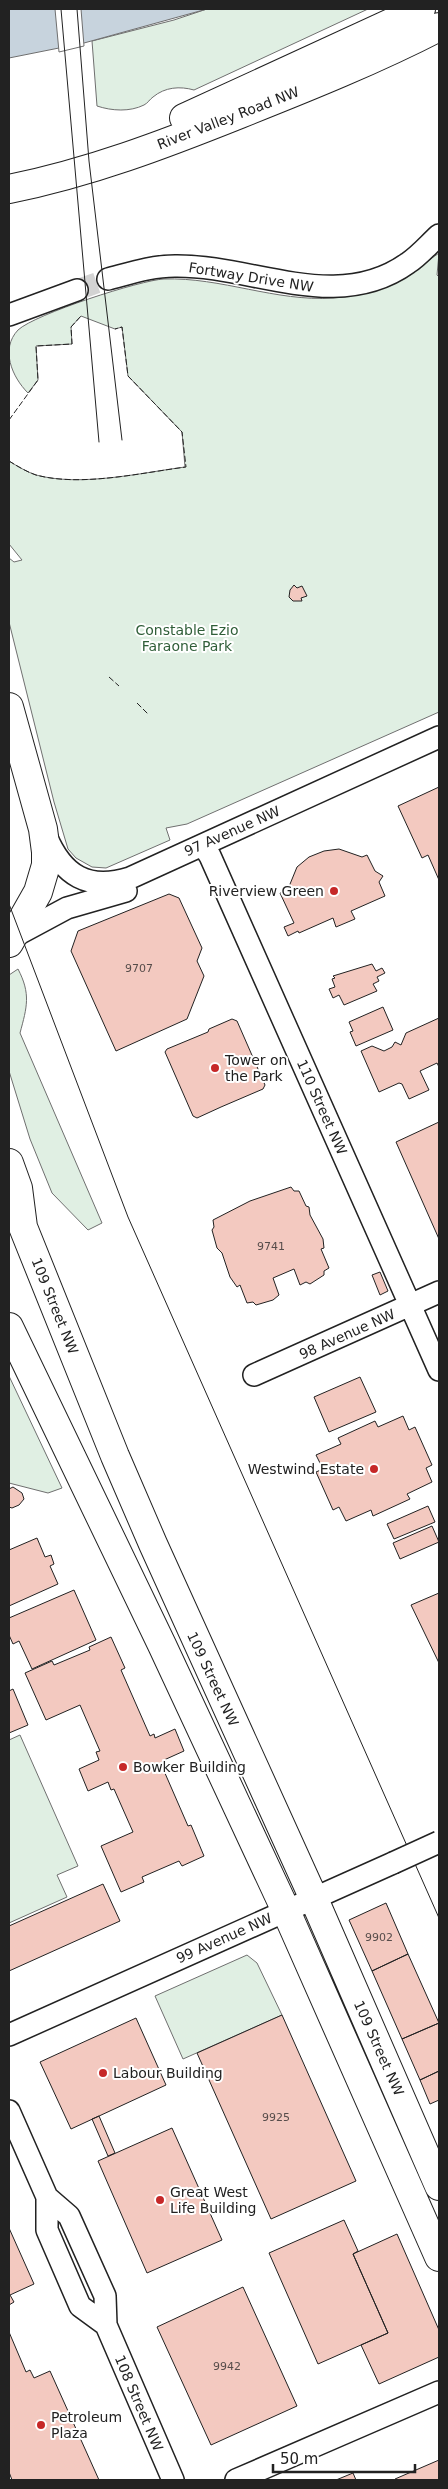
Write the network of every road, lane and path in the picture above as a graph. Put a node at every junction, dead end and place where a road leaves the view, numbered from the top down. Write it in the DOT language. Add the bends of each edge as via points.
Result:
graph roads {
  1 [pos="421,9"];
  2 [pos="439,27"];
  3 [pos="9,182"];
  4 [pos="9,189"];
  5 [pos="439,235"];
  6 [pos="108,279"];
  7 [pos="77,290"];
  8 [pos="9,315"];
  9 [pos="9,707"];
  10 [pos="439,737"];
  11 [pos="43,830"];
  12 [pos="206,851"];
  13 [pos="10,940"];
  14 [pos="9,1163"];
  15 [pos="16,1219"];
  16 [pos="439,1292"];
  17 [pos="410,1305"];
  18 [pos="9,1327"];
  19 [pos="439,1370"];
  20 [pos="254,1375"];
  21 [pos="439,1842"];
  22 [pos="314,1899"];
  23 [pos="286,1911"];
  24 [pos="9,2035"];
  25 [pos="9,2111"];
  26 [pos="439,2186"];
  27 [pos="439,2257"];
  28 [pos="439,2392"];
  29 [pos="173,2480"];
  30 [pos="236,2480"];
  1 -- 3 [label="main road, River Valley Road NW" via="118,148"];
  2 -- 4 [label="main road, River Valley Road NW" via="347,71 191,134 97,167"];
  5 -- 6 [label="street, Fortway Drive NW" via="408,264 366,283 318,288 238,272 175,266 146,268"];
  7 -- 8 [label="street"];
  9 -- 11 [label="main road"];
  10 -- 12 [label="street, 97 Avenue NW"];
  11 -- 12 [label="street, 97 Avenue NW" via="52,851 63,865 84,880 99,884 130,878"];
  11 -- 13 [label="main road" via="46,865 42,881 34,901"];
  12 -- 13 [label="street, 97 Avenue NW" via="133,889 67,908"];
  12 -- 17 [label="street, 110 Street NW"];
  14 -- 15 [label="main road, 109 Street NW" via="18,1188"];
  15 -- 22 [label="main road, 109 Street NW" via="149,1535"];
  16 -- 17 [label="street, 98 Avenue NW"];
  17 -- 19 [label="street, 110 Street NW"];
  17 -- 20 [label="street, 98 Avenue NW"];
  18 -- 23 [label="main road"];
  21 -- 22 [label="street, 99 Avenue NW, bridge"];
  22 -- 23 [label="street, 99 Avenue NW"];
  22 -- 26 [label="main road, 109 Street NW"];
  23 -- 24 [label="street, 99 Avenue NW"];
  23 -- 27 [label="main road"];
  25 -- 29 [label="street, 108 Street NW" via="47,2198 46,2230 80,2306 106,2325"];
  28 -- 30 [label="street"];
}
